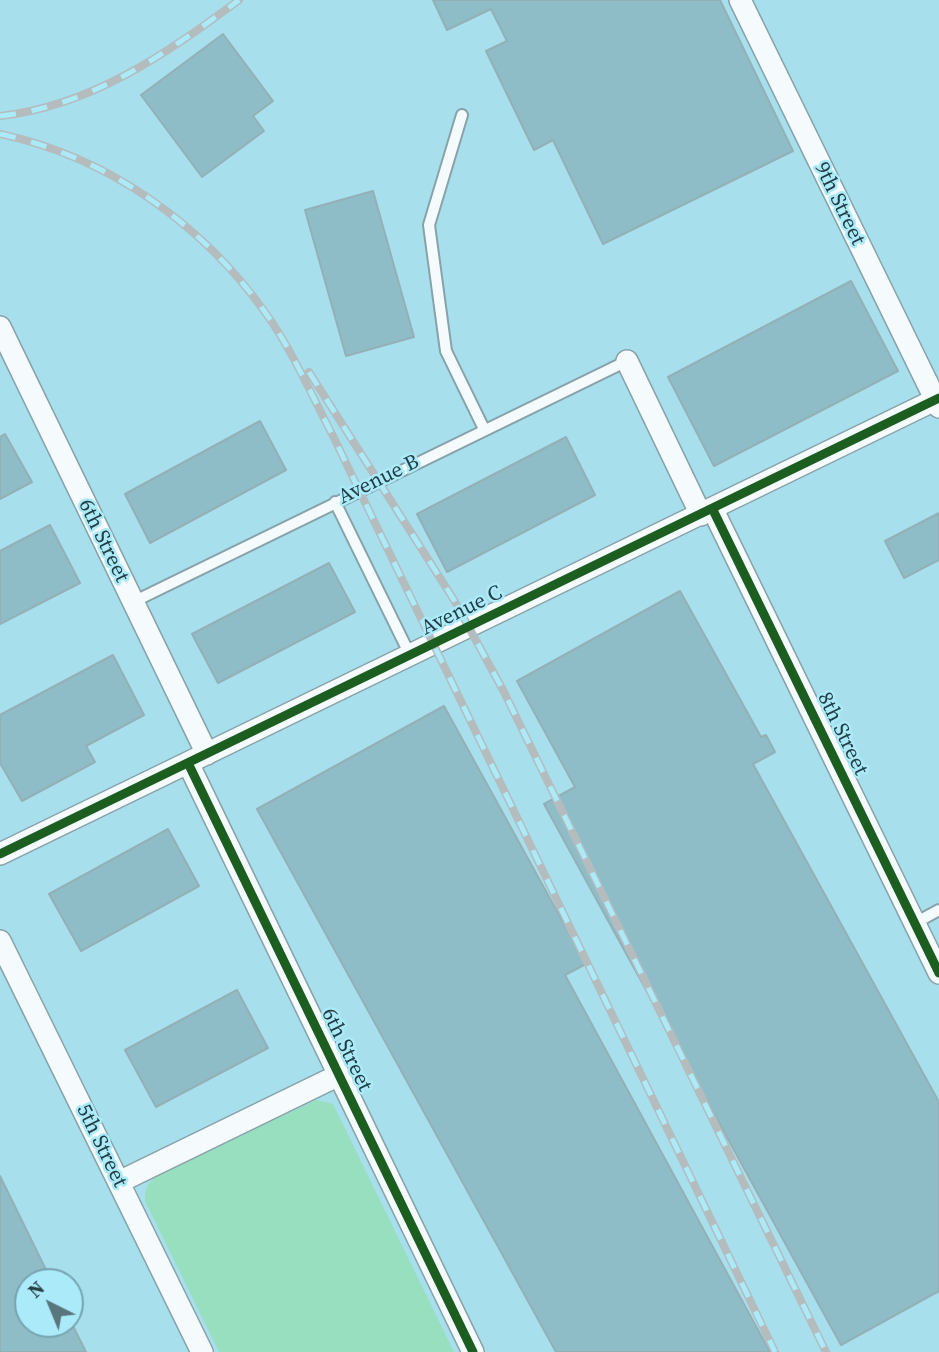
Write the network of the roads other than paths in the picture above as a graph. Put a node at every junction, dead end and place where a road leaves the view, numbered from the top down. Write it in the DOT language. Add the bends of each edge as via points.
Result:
graph roads {
  1 [pos="740,0"];
  2 [pos="462,115"];
  3 [pos="0,327"];
  4 [pos="627,361"];
  5 [pos="938,402"];
  6 [pos="484,429"];
  7 [pos="335,502"];
  8 [pos="707,512"];
  9 [pos="133,603"];
  10 [pos="410,655"];
  11 [pos="198,758"];
  12 [pos="0,854"];
  13 [pos="939,910"];
  14 [pos="915,923"];
  15 [pos="0,941"];
  16 [pos="939,973"];
  17 [pos="339,1075"];
  18 [pos="119,1182"];
  19 [pos="202,1352"];
  20 [pos="473,1352"];
  1 -- 5 [label="street, 9th Street"];
  2 -- 6 [label="lane" via="429,226 446,351"];
  3 -- 9 [label="street, 6th Street"];
  4 -- 6 [label="lane, Avenue B"];
  4 -- 8 [label="street, 8th Street"];
  5 -- 8 [label="street, Avenue C"];
  6 -- 7 [label="lane, Avenue B"];
  7 -- 9 [label="lane, Avenue B"];
  7 -- 10 [label="lane"];
  8 -- 10 [label="street, Avenue C"];
  8 -- 14 [label="street, 8th Street"];
  9 -- 11 [label="street, 6th Street"];
  10 -- 11 [label="street, Avenue C"];
  11 -- 12 [label="street, Avenue C"];
  11 -- 17 [label="street, 6th Street"];
  13 -- 14 [label="lane"];
  14 -- 16 [label="street, 8th Street"];
  15 -- 18 [label="street, 5th Street"];
  17 -- 18 [label="street"];
  17 -- 20 [label="street, 6th Street"];
  18 -- 19 [label="street, 5th Street"];
}
